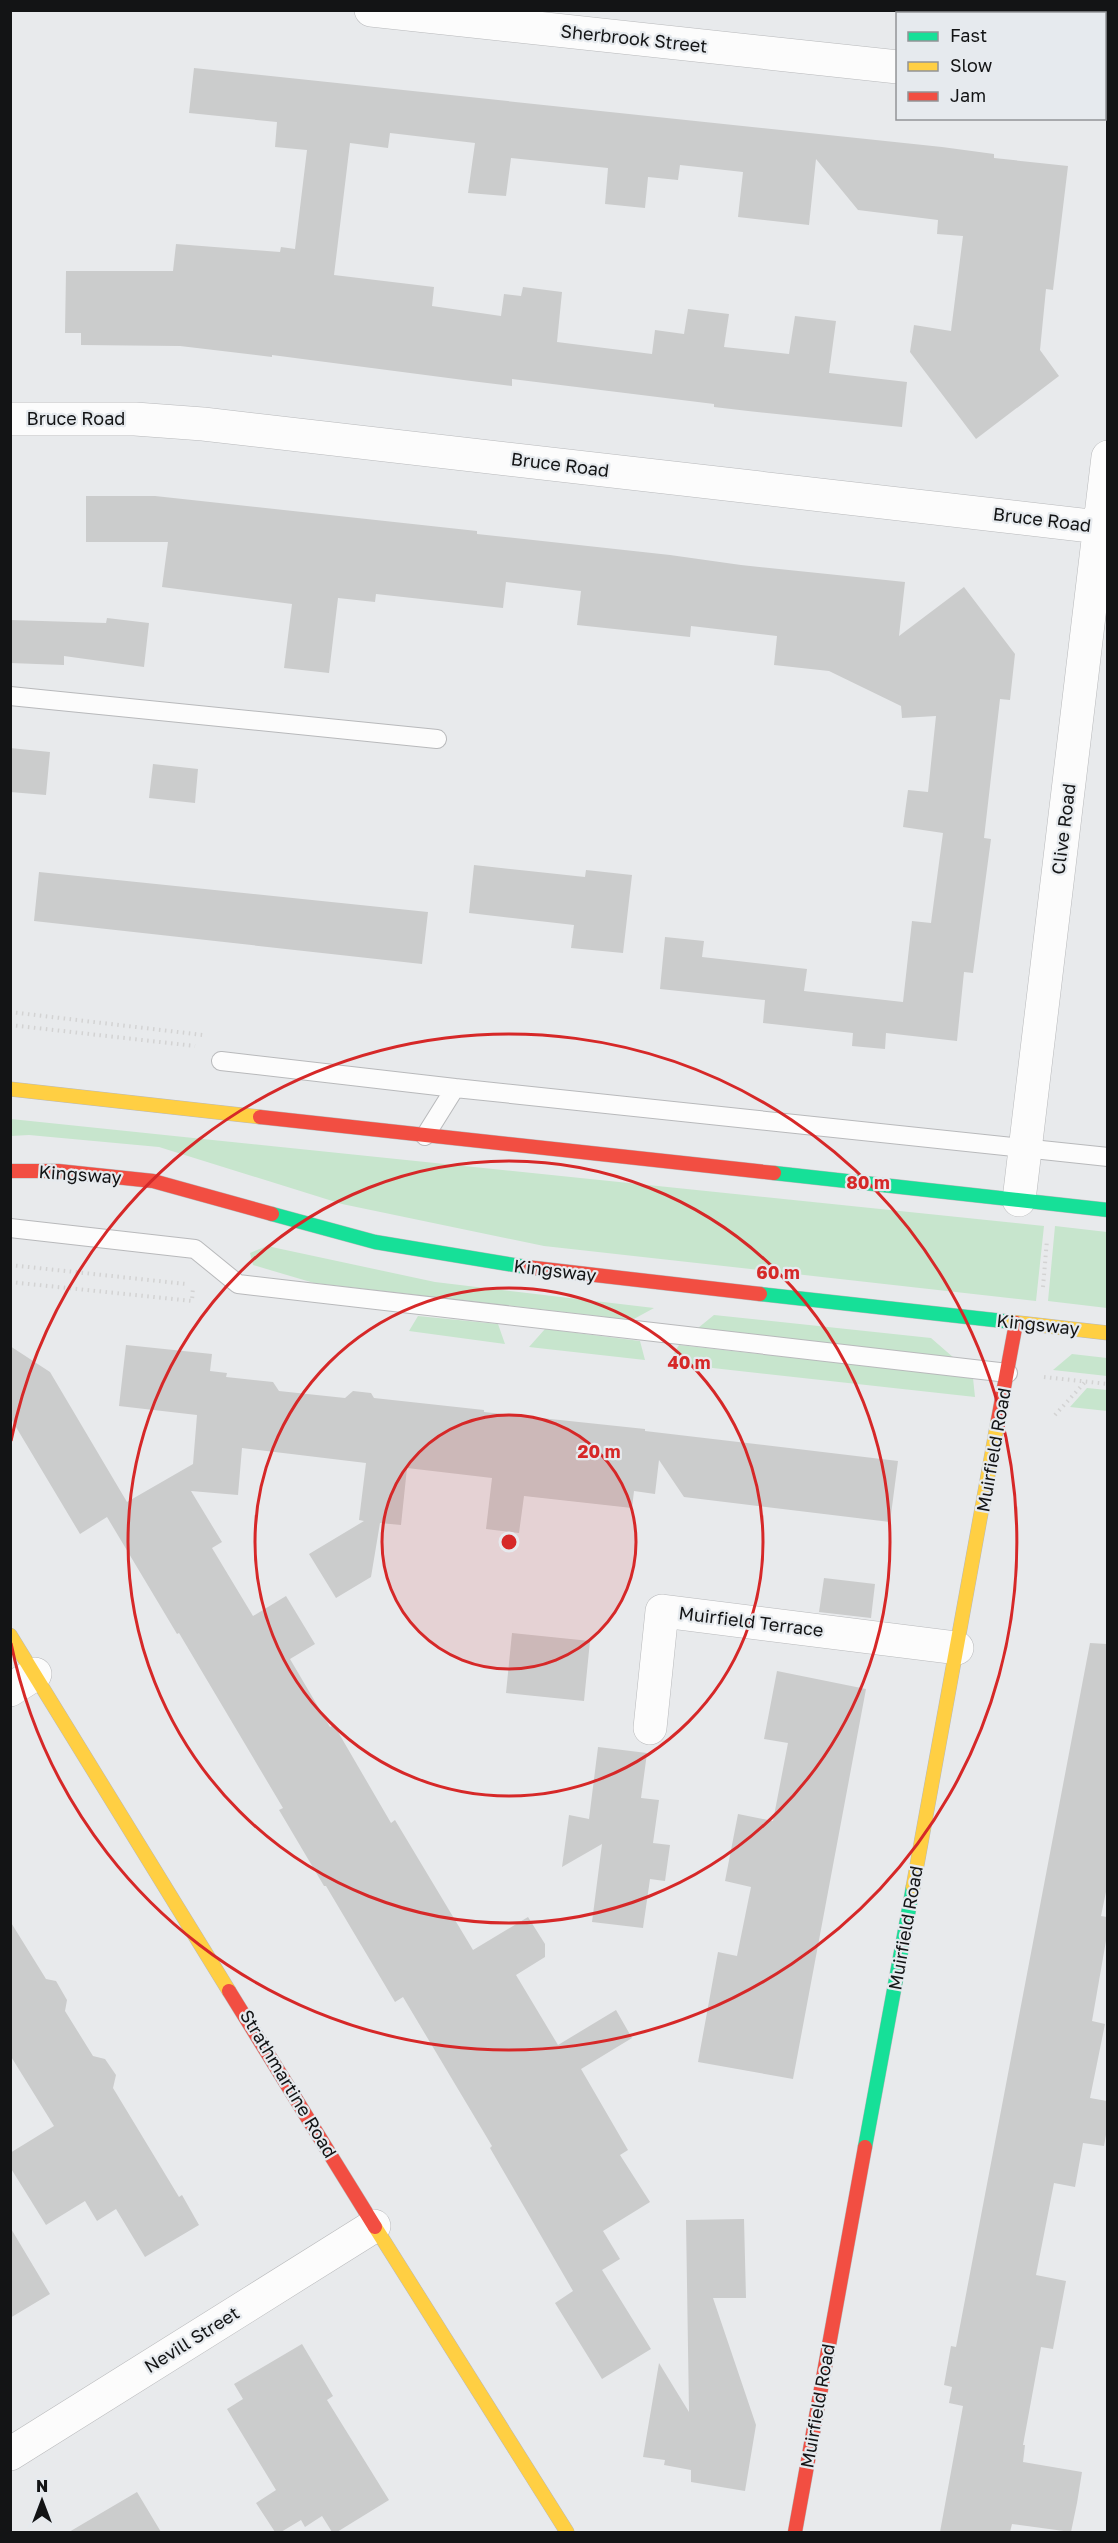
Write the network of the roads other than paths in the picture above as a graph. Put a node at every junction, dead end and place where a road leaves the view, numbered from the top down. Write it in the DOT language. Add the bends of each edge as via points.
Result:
graph roads {
  1 [pos="371,10"];
  2 [pos="896,67"];
  3 [pos="10,419"];
  4 [pos="1107,457"];
  5 [pos="1103,527"];
  6 [pos="10,696"];
  7 [pos="437,739"];
  8 [pos="221,1061"];
  9 [pos="455,1088"];
  10 [pos="10,1089"];
  11 [pos="425,1136"];
  12 [pos="1026,1147"];
  13 [pos="1107,1157"];
  14 [pos="10,1171"];
  15 [pos="1035,1202"];
  16 [pos="1107,1210"];
  17 [pos="10,1228"];
  18 [pos="1016,1323"];
  19 [pos="1107,1333"];
  20 [pos="1008,1373"];
  21 [pos="10,1635"];
  22 [pos="957,1648"];
  23 [pos="23,1682"];
  24 [pos="650,1728"];
  25 [pos="374,2226"];
  26 [pos="10,2454"];
  27 [pos="567,2532"];
  28 [pos="795,2532"];
  1 -- 2 [label="street, Sherbrook Street"];
  3 -- 5 [label="street, Bruce Road" via="135,419 203,424"];
  4 -- 5 [label="street, Clive Road"];
  5 -- 12 [label="street, Clive Road"];
  6 -- 7 [label="lane"];
  8 -- 9 [label="lane"];
  9 -- 11 [label="lane"];
  9 -- 12 [label="lane"];
  10 -- 11 [label="main road"];
  11 -- 15 [label="main road"];
  12 -- 13 [label="lane"];
  12 -- 15 [label="street, Clive Road"];
  14 -- 18 [label="main road, Kingsway" via="58,1171 153,1181 375,1242 523,1268"];
  15 -- 16 [label="main road"];
  17 -- 20 [label="lane" via="195,1249 238,1284"];
  18 -- 19 [label="main road, Kingsway"];
  18 -- 20 [label="main road, Muirfield Road"];
  20 -- 22 [label="main road, Muirfield Road"];
  21 -- 23 [label="main road, Strathmartine Road"];
  22 -- 24 [label="street, Muirfield Terrace" via="662,1611"];
  22 -- 28 [label="main road, Muirfield Road"];
  23 -- 25 [label="main road, Strathmartine Road"];
  25 -- 26 [label="street, Nevill Street"];
  25 -- 27 [label="main road, Strathmartine Road"];
}
